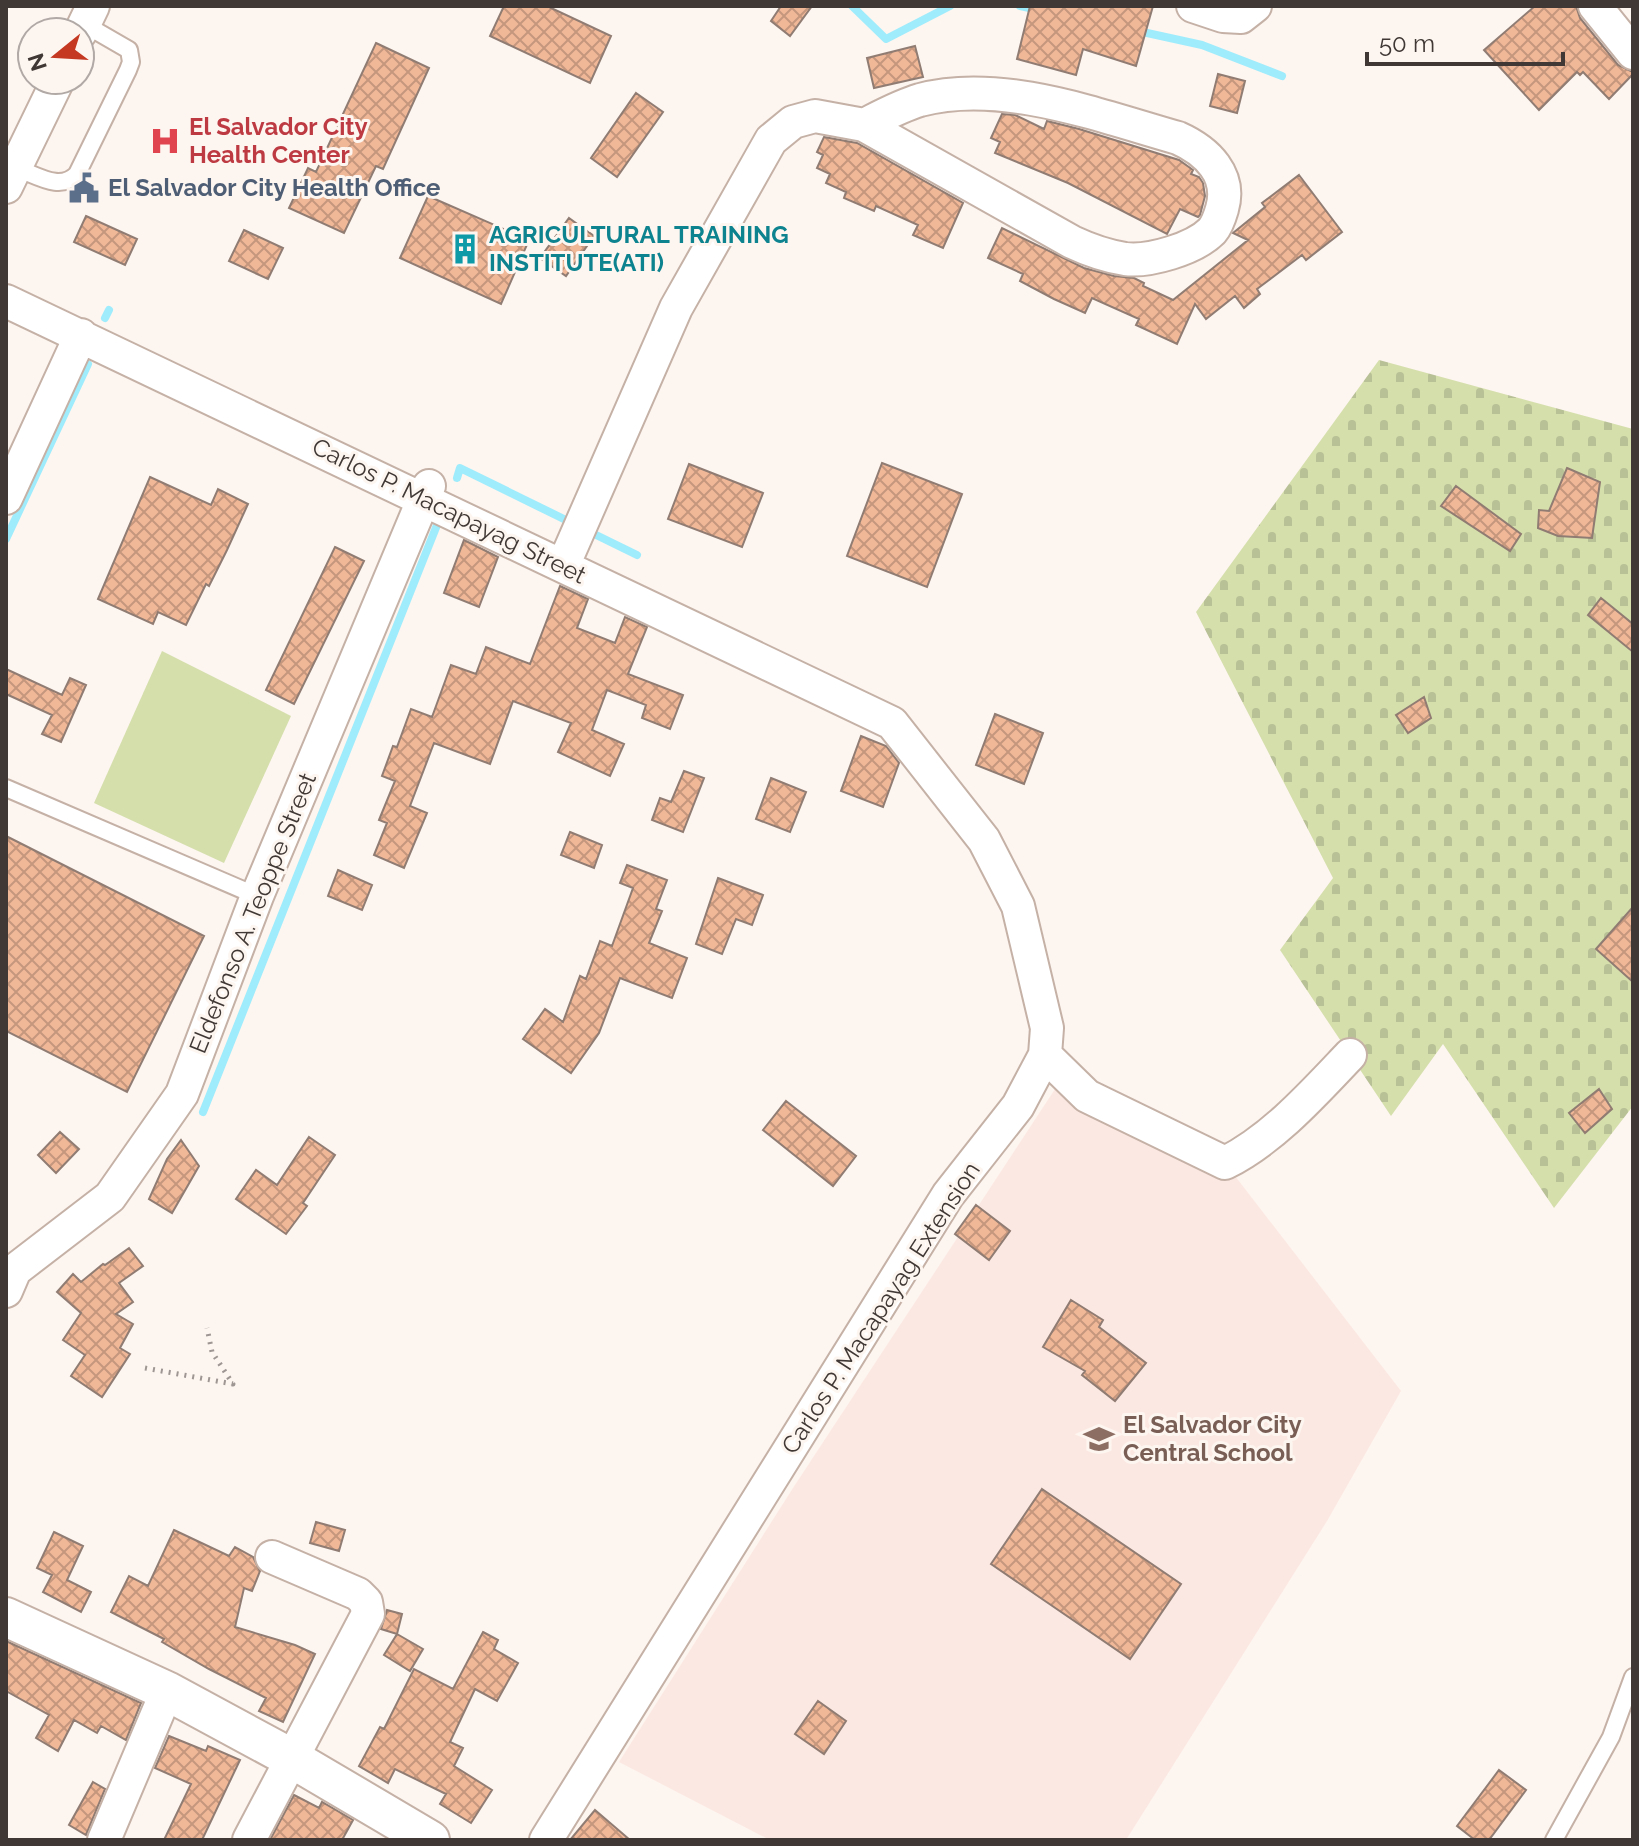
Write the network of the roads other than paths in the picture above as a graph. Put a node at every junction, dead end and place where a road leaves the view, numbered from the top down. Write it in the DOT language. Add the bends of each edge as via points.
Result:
graph roads {
  1 [pos="1193,6"];
  2 [pos="1255,6"];
  3 [pos="1595,6"];
  4 [pos="96,28"];
  5 [pos="1633,53"];
  6 [pos="50,96"];
  7 [pos="864,125"];
  8 [pos="11,178"];
  9 [pos="6,301"];
  10 [pos="81,335"];
  11 [pos="427,493"];
  12 [pos="6,498"];
  13 [pos="563,566"];
  14 [pos="892,723"];
  15 [pos="6,788"];
  16 [pos="257,896"];
  17 [pos="1045,1055"];
  18 [pos="1350,1055"];
  19 [pos="6,1291"];
  20 [pos="272,1557"];
  21 [pos="6,1617"];
  22 [pos="1633,1677"];
  23 [pos="167,1691"];
  24 [pos="291,1758"];
  25 [pos="104,1840"];
  26 [pos="249,1840"];
  27 [pos="430,1840"];
  28 [pos="546,1840"];
  29 [pos="1554,1840"];
  1 -- 2 [label="street" via="1241,17"];
  3 -- 5 [label="street"];
  4 -- 8 [label="lane" via="129,50 131,62 77,174 61,184"];
  6 -- 8 [label="street"];
  7 -- 7 [label="street" via="1072,242 1115,257 1144,259 1188,245 1211,231 1224,202 1221,172 1193,145 1016,95 924,99"];
  7 -- 13 [label="street" via="815,116 793,122 771,140 676,308"];
  9 -- 10 [label="street, Carlos P. Macapayag Street"];
  10 -- 11 [label="street, Carlos P. Macapayag Street"];
  10 -- 12 [label="street"];
  11 -- 13 [label="street, Carlos P. Macapayag Street"];
  11 -- 16 [label="street, Eldefonso A. Teoppe Street"];
  13 -- 14 [label="street, Carlos P. Macapayag Street"];
  14 -- 17 [label="street, Carlos P. Macapayag Extension" via="984,840 1018,906 1047,1028"];
  15 -- 16 [label="lane"];
  16 -- 19 [label="street, Eldefonso A. Teoppe Street" via="182,1094 110,1197 15,1270"];
  17 -- 18 [label="street" via="1087,1096 1225,1163 1252,1149"];
  17 -- 28 [label="street, Carlos P. Macapayag Extension" via="1018,1106 948,1195"];
  20 -- 24 [label="street" via="358,1594 368,1614"];
  21 -- 23 [label="street"];
  22 -- 29 [label="lane" via="1611,1737"];
  23 -- 24 [label="street"];
  23 -- 25 [label="street"];
  24 -- 26 [label="street"];
  24 -- 27 [label="street"];
}
